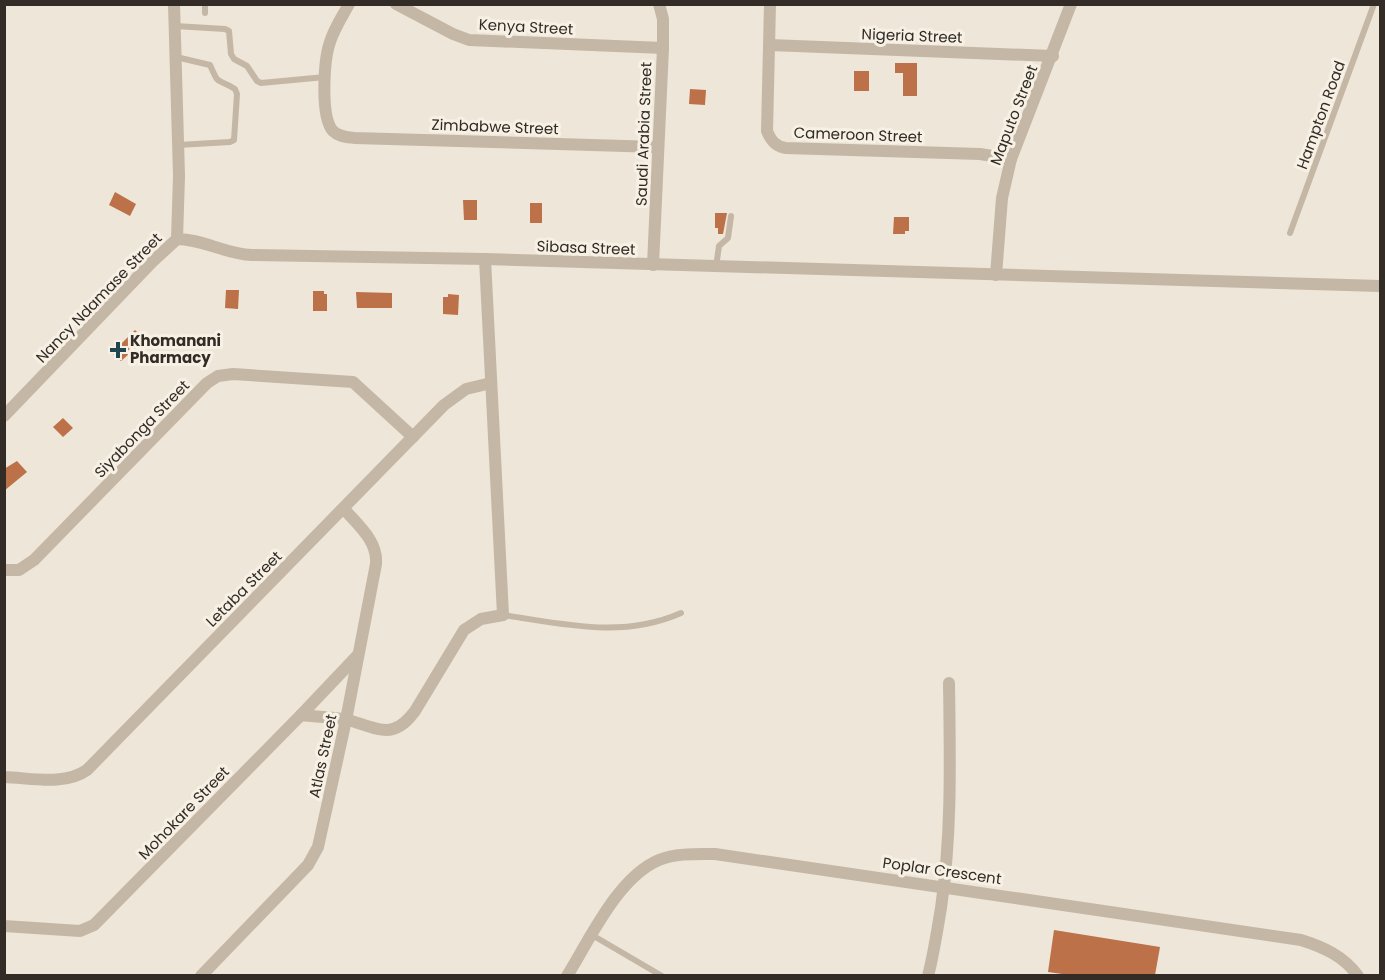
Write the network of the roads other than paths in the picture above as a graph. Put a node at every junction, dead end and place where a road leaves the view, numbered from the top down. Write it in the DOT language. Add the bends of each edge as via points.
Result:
graph roads {
  1 [pos="174,4"];
  2 [pos="205,4"];
  3 [pos="349,4"];
  4 [pos="396,4"];
  5 [pos="659,4"];
  6 [pos="770,4"];
  7 [pos="1071,4"];
  8 [pos="1374,4"];
  9 [pos="205,13"];
  10 [pos="175,26"];
  11 [pos="770,45"];
  12 [pos="663,48"];
  13 [pos="176,56"];
  14 [pos="1053,56"];
  15 [pos="325,77"];
  16 [pos="178,145"];
  17 [pos="658,147"];
  18 [pos="1011,159"];
  19 [pos="731,216"];
  20 [pos="1290,233"];
  21 [pos="177,239"];
  22 [pos="485,259"];
  23 [pos="653,265"];
  24 [pos="716,267"];
  25 [pos="996,275"];
  26 [pos="1380,286"];
  27 [pos="491,383"];
  28 [pos="4,416"];
  29 [pos="414,437"];
  30 [pos="344,509"];
  31 [pos="4,570"];
  32 [pos="681,613"];
  33 [pos="503,615"];
  34 [pos="358,655"];
  35 [pos="949,683"];
  36 [pos="301,715"];
  37 [pos="346,720"];
  38 [pos="4,777"];
  39 [pos="944,887"];
  40 [pos="4,926"];
  41 [pos="592,935"];
  42 [pos="201,975"];
  43 [pos="567,975"];
  44 [pos="662,975"];
  45 [pos="928,975"];
  46 [pos="1358,975"];
  1 -- 10 [label="street, Nancy Ndamase Street"];
  2 -- 9 [label="lane"];
  3 -- 15 [label="street" via="330,42"];
  4 -- 12 [label="street, Kenya Street" via="469,40"];
  5 -- 12 [label="street, Saudi Arabia Street"];
  6 -- 11 [label="street, Cameroon Street"];
  7 -- 14 [label="street, Maputo Street"];
  8 -- 20 [label="lane, Hampton Road"];
  10 -- 13 [label="street, Nancy Ndamase Street"];
  10 -- 15 [label="lane" via="229,31 234,59 250,69 261,83"];
  11 -- 14 [label="street, Nigeria Street"];
  11 -- 18 [label="street, Cameroon Street" via="767,131 781,148 980,154"];
  12 -- 17 [label="street, Saudi Arabia Street"];
  13 -- 16 [label="street, Nancy Ndamase Street"];
  13 -- 16 [label="lane" via="210,65 217,81 235,89 237,94 234,140"];
  14 -- 18 [label="street, Maputo Street"];
  15 -- 17 [label="street, Zimbabwe Street" via="326,113 338,135"];
  16 -- 21 [label="street, Nancy Ndamase Street"];
  17 -- 23 [label="street, Saudi Arabia Street"];
  18 -- 25 [label="street, Maputo Street" via="1002,198"];
  19 -- 24 [label="lane" via="728,238 719,246"];
  21 -- 22 [label="street, Sibasa Street" via="192,239 252,255"];
  21 -- 28 [label="street, Nancy Ndamase Street"];
  22 -- 23 [label="street, Sibasa Street"];
  22 -- 27 [label="street"];
  23 -- 24 [label="street, Sibasa Street"];
  24 -- 25 [label="street, Sibasa Street"];
  25 -- 26 [label="street, Sibasa Street"];
  27 -- 29 [label="street, Letaba Street" via="453,397"];
  27 -- 33 [label="street"];
  29 -- 30 [label="street, Letaba Street"];
  29 -- 31 [label="street, Siyabonga Street" via="353,382 218,376 34,560 19,570"];
  30 -- 34 [label="street, Atlas Street" via="369,537 377,558"];
  30 -- 38 [label="street, Letaba Street" via="87,770 64,780"];
  32 -- 33 [label="lane" via="663,621 621,629"];
  33 -- 37 [label="street" via="475,621 464,630 405,723 384,729"];
  34 -- 36 [label="street, Mohokare Street"];
  34 -- 37 [label="street, Atlas Street"];
  35 -- 39 [label="street" via="950,816"];
  36 -- 37 [label="street"];
  36 -- 40 [label="street, Mohokare Street" via="94,925 80,931"];
  37 -- 42 [label="street, Atlas Street" via="316,853"];
  39 -- 41 [label="street, Poplar Crescent" via="715,854 682,855 659,860 627,882"];
  39 -- 45 [label="street"];
  39 -- 46 [label="street, Poplar Crescent" via="1301,940 1337,956"];
  41 -- 43 [label="street, Poplar Crescent"];
  41 -- 44 [label="lane"];
}
